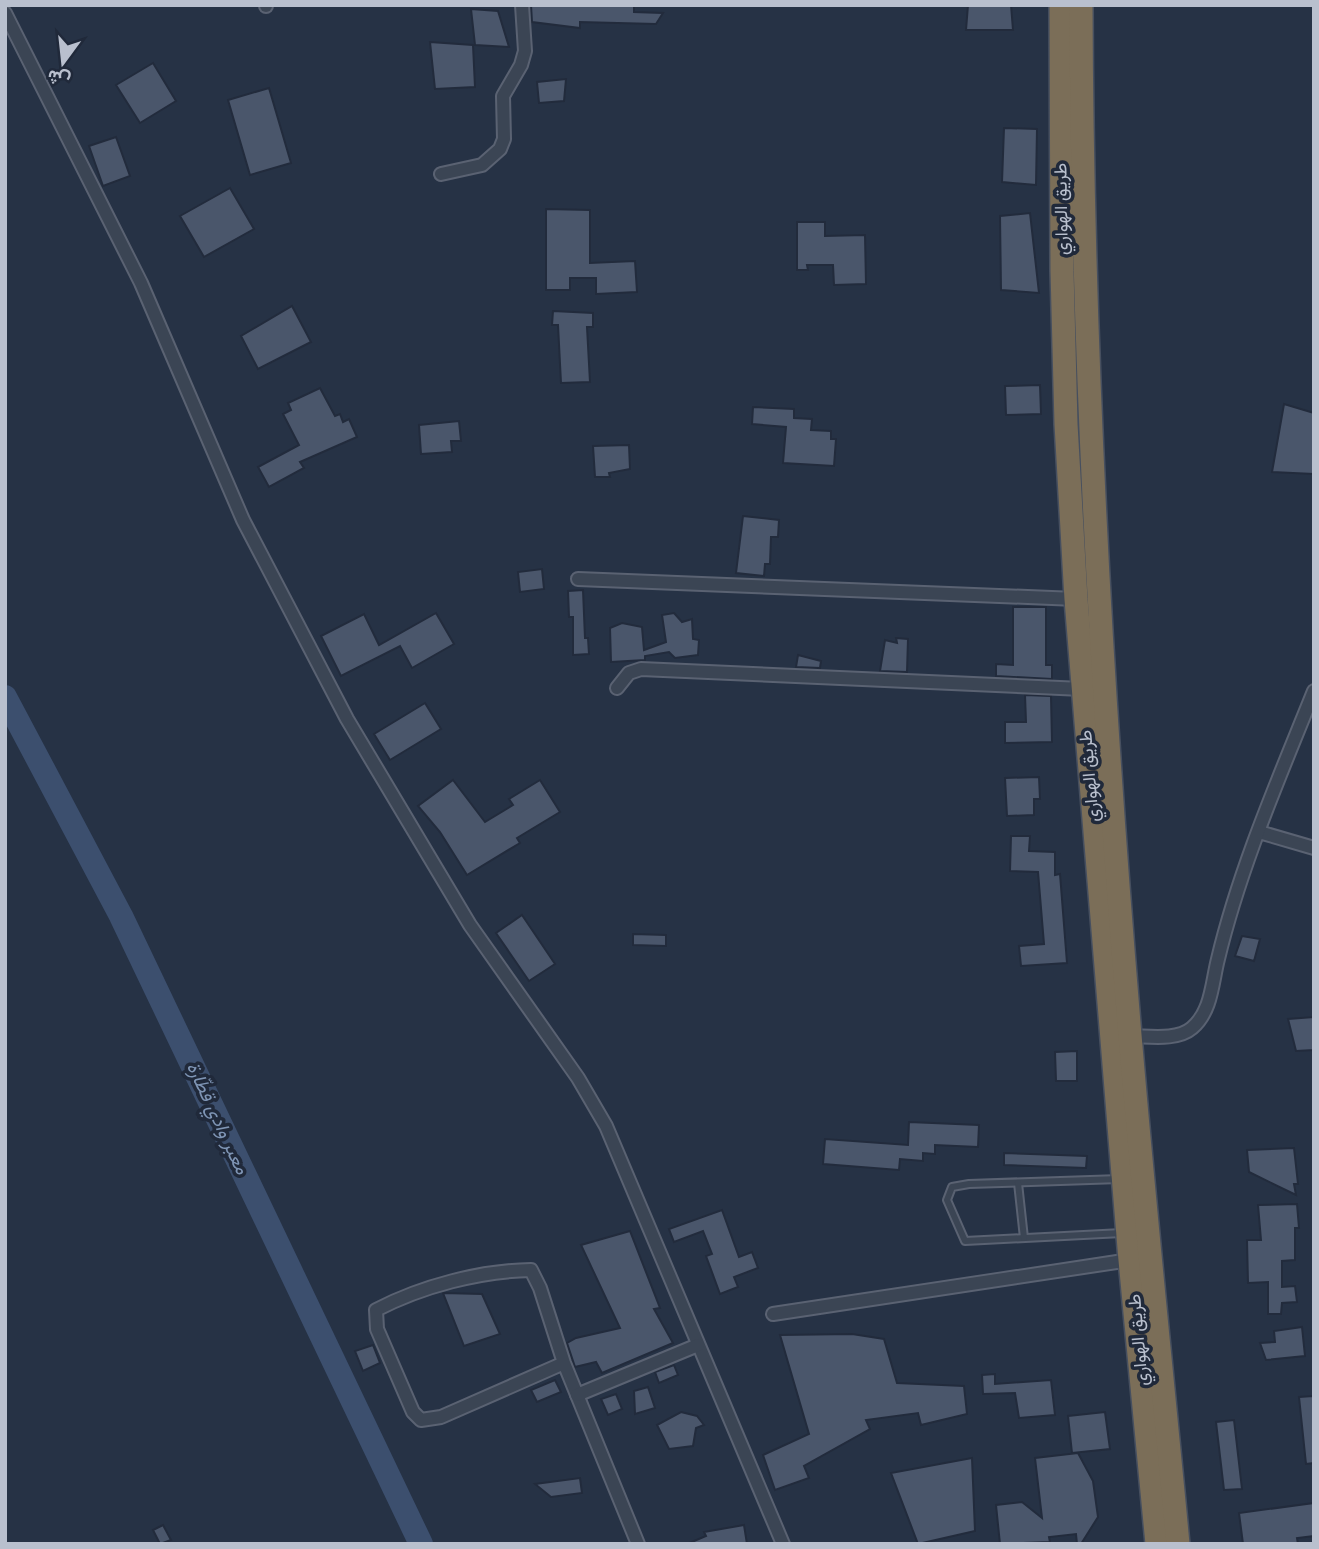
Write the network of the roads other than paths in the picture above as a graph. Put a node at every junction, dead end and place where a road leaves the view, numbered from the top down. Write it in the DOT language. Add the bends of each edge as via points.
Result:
graph roads {
  1 [pos="522,5"];
  2 [pos="1061,5"];
  3 [pos="1081,5"];
  4 [pos="5,13"];
  5 [pos="441,174"];
  6 [pos="578,579"];
  7 [pos="1076,599"];
  8 [pos="617,688"];
  9 [pos="1082,689"];
  10 [pos="1314,691"];
  11 [pos="1259,832"];
  12 [pos="1314,848"];
  13 [pos="1130,1036"];
  14 [pos="1124,1179"];
  15 [pos="1018,1182"];
  16 [pos="1128,1232"];
  17 [pos="1024,1238"];
  18 [pos="1130,1259"];
  19 [pos="773,1314"];
  20 [pos="698,1345"];
  21 [pos="564,1363"];
  22 [pos="577,1395"];
  23 [pos="638,1544"];
  24 [pos="783,1544"];
  25 [pos="1157,1544"];
  26 [pos="1178,1544"];
  1 -- 5 [label="street" via="525,51 503,96 500,149 482,165"];
  2 -- 7 [label="highway, طريق الهواري" via="1062,271"];
  3 -- 13 [label="highway, طريق الهواري" via="1091,448"];
  4 -- 20 [label="street" via="141,283 243,520 347,719 470,925 578,1078 606,1126"];
  6 -- 7 [label="street"];
  7 -- 9 [label="highway, طريق الهواري"];
  8 -- 9 [label="street" via="629,673 641,669"];
  9 -- 14 [label="highway, طريق الهواري"];
  10 -- 11 [label="street"];
  11 -- 12 [label="street"];
  11 -- 13 [label="street" via="1200,1019 1180,1035"];
  13 -- 26 [label="highway, طريق الهواري"];
  14 -- 15 [label="lane"];
  14 -- 16 [label="highway, طريق الهواري"];
  15 -- 17 [label="lane"];
  15 -- 17 [label="lane" via="952,1187 947,1200 965,1241"];
  16 -- 17 [label="lane"];
  16 -- 18 [label="highway, طريق الهواري"];
  18 -- 19 [label="street"];
  18 -- 25 [label="highway, طريق الهواري"];
  20 -- 22 [label="street"];
  20 -- 24 [label="street"];
  21 -- 21 [label="street" via="531,1270 494,1271 394,1300 376,1310 377,1329 413,1412 422,1420 441,1417"];
  21 -- 22 [label="street"];
  22 -- 23 [label="street"];
}
